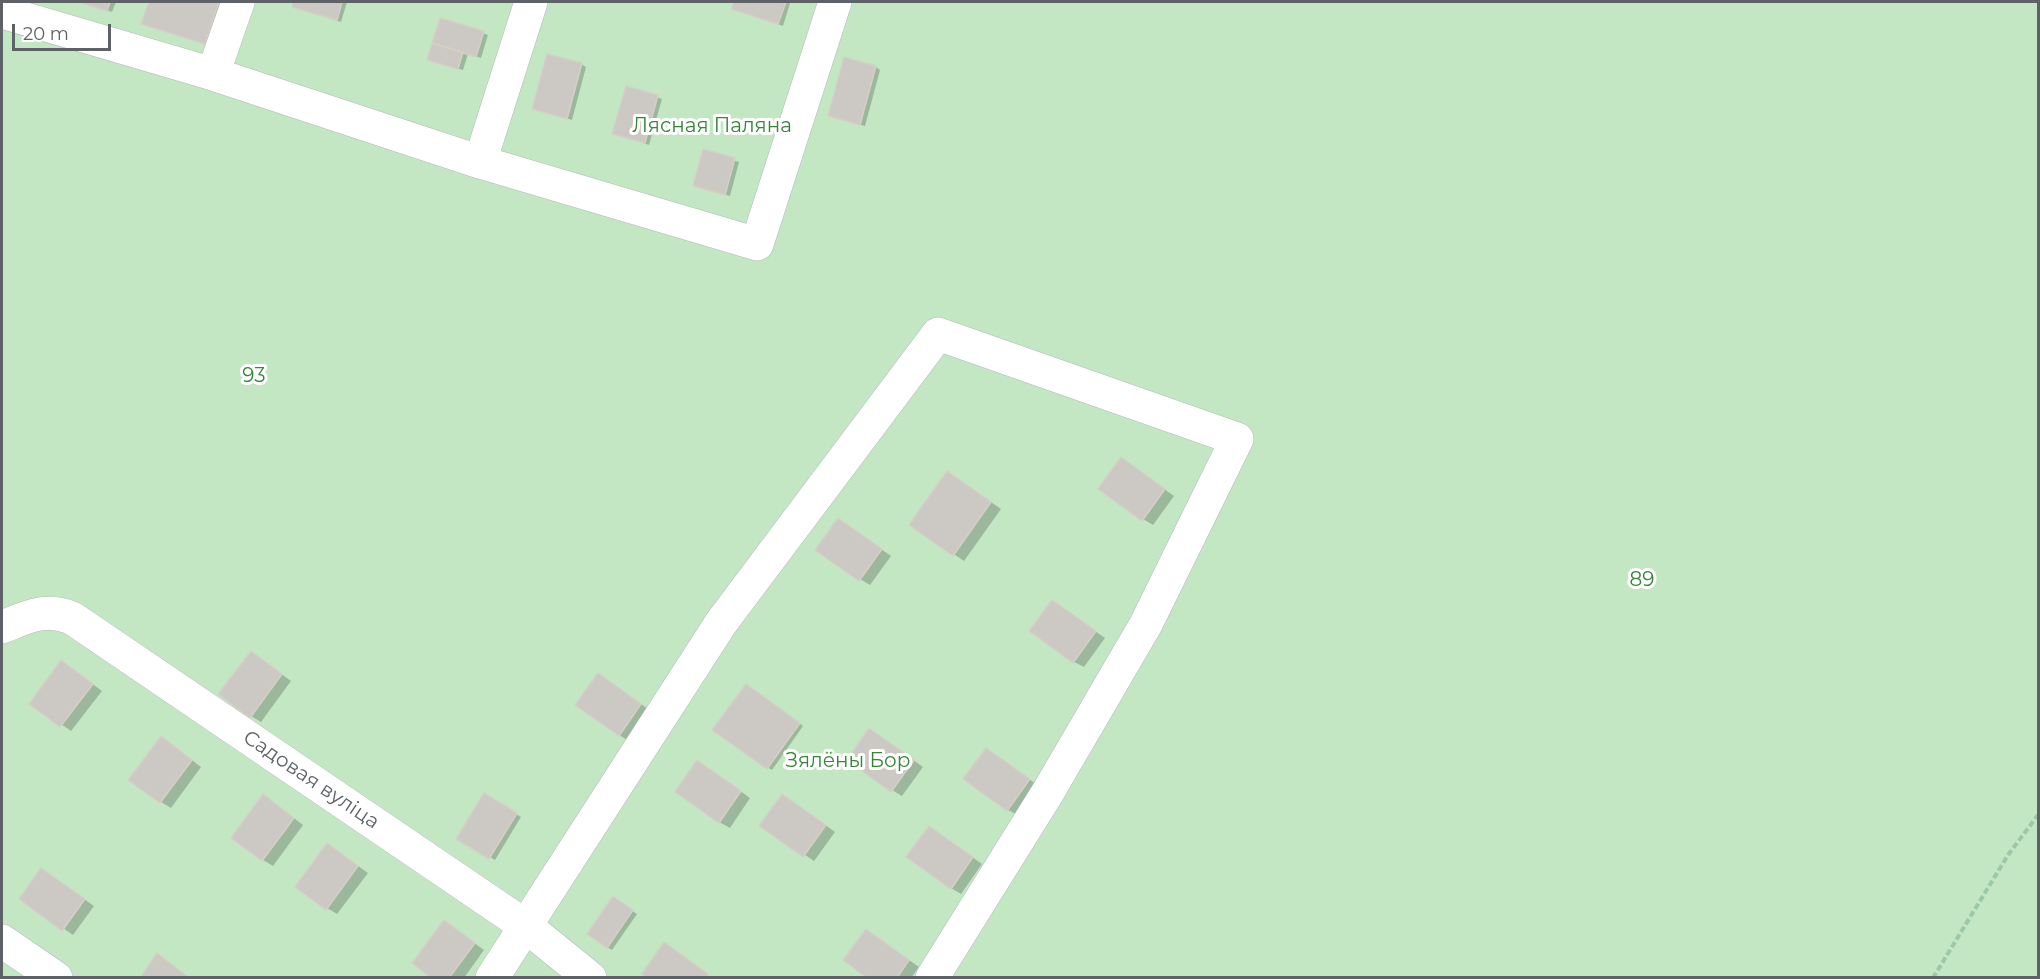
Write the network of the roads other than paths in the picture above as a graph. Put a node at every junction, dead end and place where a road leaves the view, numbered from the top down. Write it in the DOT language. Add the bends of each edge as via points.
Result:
graph roads {
  1 [pos="238,2"];
  2 [pos="531,2"];
  3 [pos="835,2"];
  4 [pos="2,12"];
  5 [pos="213,74"];
  6 [pos="480,162"];
  7 [pos="12,623"];
  8 [pos="527,927"];
  9 [pos="2,941"];
  10 [pos="56,978"];
  11 [pos="492,978"];
  12 [pos="590,978"];
  13 [pos="932,978"];
  1 -- 5 [label="street"];
  2 -- 6 [label="street"];
  3 -- 6 [label="street" via="757,244"];
  4 -- 5 [label="street"];
  5 -- 6 [label="street"];
  7 -- 8 [label="street, Садовая вуліца" via="45,612 72,618"];
  8 -- 11 [label="street"];
  8 -- 12 [label="street, Садовая вуліца"];
  8 -- 13 [label="street" via="721,623 938,334 1237,440 1146,624 1048,792"];
  9 -- 10 [label="street"];
}
